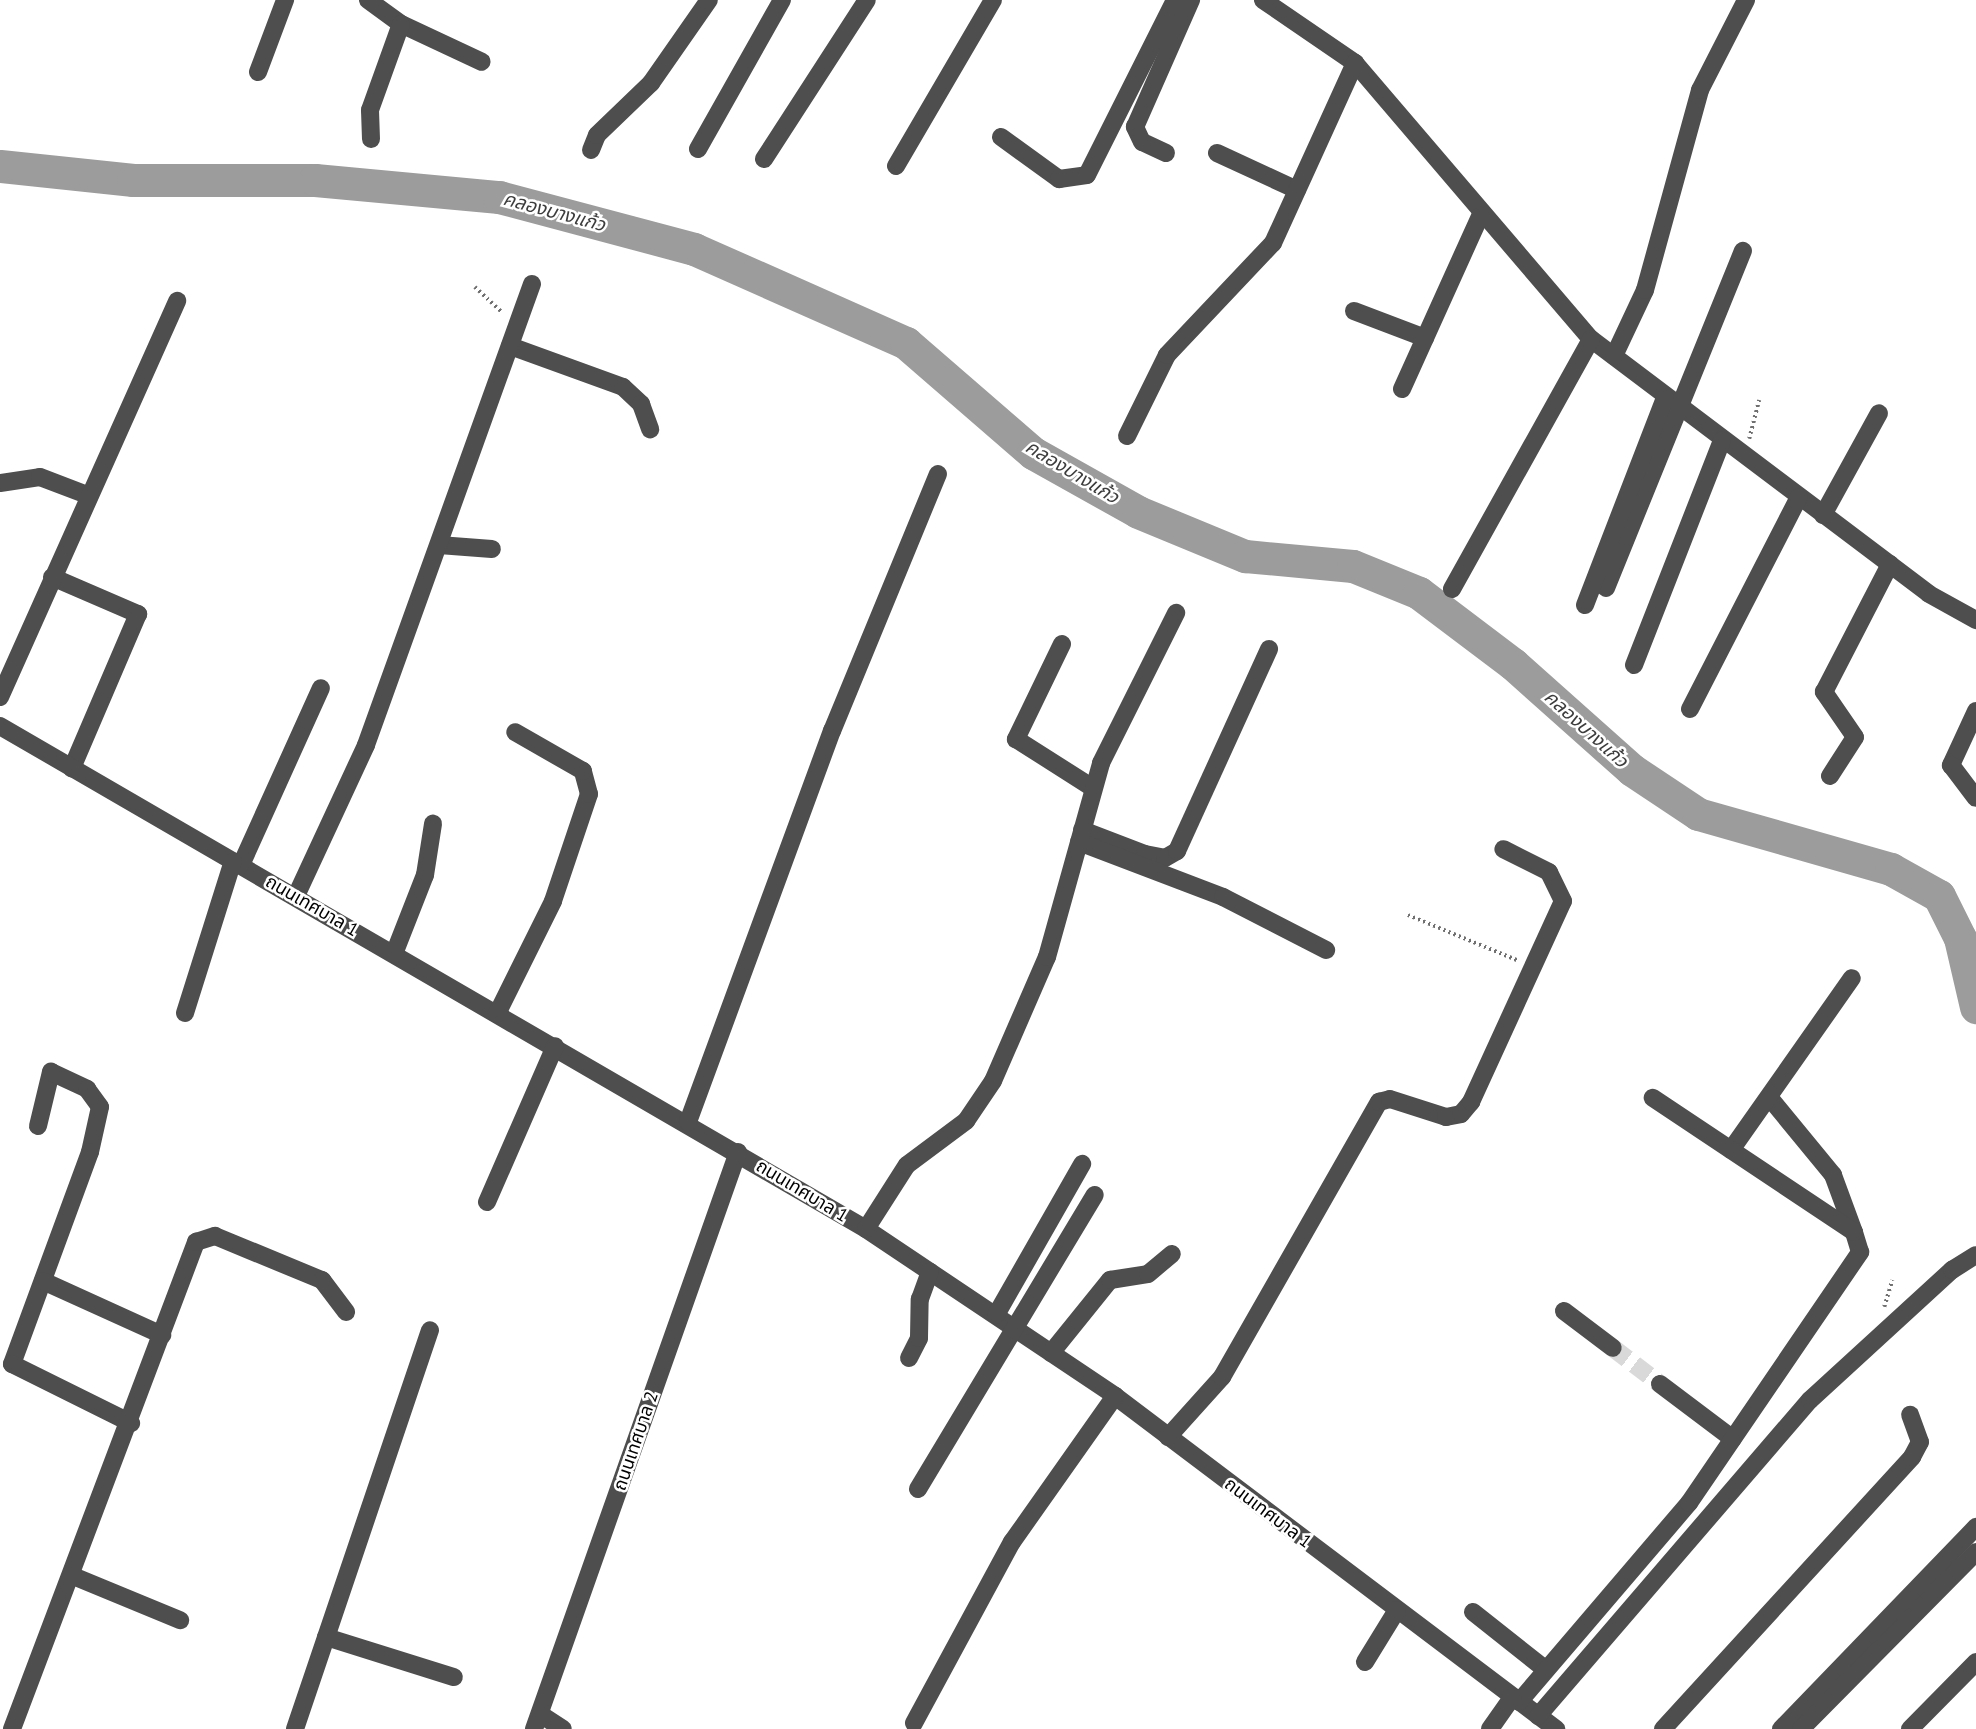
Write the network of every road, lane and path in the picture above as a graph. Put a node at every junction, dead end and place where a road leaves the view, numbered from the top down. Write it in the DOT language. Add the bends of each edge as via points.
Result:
graph roads {
  1 [pos="285,0"];
  2 [pos="368,0"];
  3 [pos="709,0"];
  4 [pos="782,0"];
  5 [pos="867,0"];
  6 [pos="993,0"];
  7 [pos="1175,0"];
  8 [pos="1191,0"];
  9 [pos="1263,0"];
  10 [pos="1746,0"];
  11 [pos="401,24"];
  12 [pos="482,62"];
  13 [pos="1355,63"];
  14 [pos="258,72"];
  15 [pos="1001,137"];
  16 [pos="371,139"];
  17 [pos="698,149"];
  18 [pos="591,150"];
  19 [pos="1166,153"];
  20 [pos="1217,153"];
  21 [pos="764,159"];
  22 [pos="896,166"];
  23 [pos="1297,190"];
  24 [pos="1480,216"];
  25 [pos="1743,251"];
  26 [pos="532,284"];
  27 [pos="475,287"];
  28 [pos="177,301"];
  29 [pos="1354,311"];
  30 [pos="517,327"];
  31 [pos="1425,338"];
  32 [pos="1591,339"];
  33 [pos="510,346"];
  34 [pos="1614,356"];
  35 [pos="1402,389"];
  36 [pos="1759,400"];
  37 [pos="1672,403"];
  38 [pos="1879,413"];
  39 [pos="650,429"];
  40 [pos="1127,436"];
  41 [pos="1722,441"];
  42 [pos="1745,458"];
  43 [pos="938,474"];
  44 [pos="0,483"];
  45 [pos="90,496"];
  46 [pos="1799,497"];
  47 [pos="1823,515"];
  48 [pos="439,545"];
  49 [pos="492,549"];
  50 [pos="1890,564"];
  51 [pos="52,577"];
  52 [pos="1606,588"];
  53 [pos="1452,589"];
  54 [pos="1585,605"];
  55 [pos="1176,613"];
  56 [pos="1976,620"];
  57 [pos="1062,644"];
  58 [pos="1269,649"];
  59 [pos="1634,665"];
  60 [pos="321,688"];
  61 [pos="0,697"];
  62 [pos="1690,709"];
  63 [pos="1976,711"];
  64 [pos="0,726"];
  65 [pos="515,732"];
  66 [pos="72,768"];
  67 [pos="1830,776"];
  68 [pos="1093,788"];
  69 [pos="1976,798"];
  70 [pos="433,824"];
  71 [pos="1081,836"];
  72 [pos="1503,849"];
  73 [pos="237,863"];
  74 [pos="296,896"];
  75 [pos="1408,915"];
  76 [pos="1326,950"];
  77 [pos="394,954"];
  78 [pos="1534,967"];
  79 [pos="1853,978"];
  80 [pos="185,1013"];
  81 [pos="498,1014"];
  82 [pos="555,1046"];
  83 [pos="1769,1097"];
  84 [pos="1653,1098"];
  85 [pos="688,1122"];
  86 [pos="38,1126"];
  87 [pos="1731,1150"];
  88 [pos="738,1152"];
  89 [pos="1082,1164"];
  90 [pos="1095,1195"];
  91 [pos="487,1202"];
  92 [pos="866,1229"];
  93 [pos="1854,1232"];
  94 [pos="1172,1254"];
  95 [pos="1971,1257"];
  96 [pos="930,1272"];
  97 [pos="43,1282"];
  98 [pos="1564,1311"];
  99 [pos="346,1312"];
  100 [pos="996,1315"];
  101 [pos="1013,1327"];
  102 [pos="430,1330"];
  103 [pos="162,1335"];
  104 [pos="1613,1348"];
  105 [pos="1051,1353"];
  106 [pos="909,1358"];
  107 [pos="6,1361"];
  108 [pos="1660,1384"];
  109 [pos="1115,1396"];
  110 [pos="1910,1415"];
  111 [pos="131,1423"];
  112 [pos="1168,1437"];
  113 [pos="1733,1439"];
  114 [pos="918,1489"];
  115 [pos="1976,1527"];
  116 [pos="1976,1552"];
  117 [pos="73,1576"];
  118 [pos="1397,1610"];
  119 [pos="1473,1612"];
  120 [pos="180,1620"];
  121 [pos="326,1637"];
  122 [pos="1976,1661"];
  123 [pos="1365,1662"];
  124 [pos="1545,1669"];
  125 [pos="454,1676"];
  126 [pos="1516,1699"];
  127 [pos="1538,1716"];
  128 [pos="537,1722"];
  129 [pos="914,1723"];
  130 [pos="12,1729"];
  131 [pos="295,1729"];
  132 [pos="564,1729"];
  133 [pos="1490,1729"];
  134 [pos="1556,1729"];
  135 [pos="1663,1729"];
  136 [pos="1781,1729"];
  137 [pos="1801,1729"];
  138 [pos="1909,1729"];
  1 -- 14 [label="street"];
  2 -- 11 [label="street"];
  3 -- 18 [label="street" via="651,83 597,135"];
  4 -- 17 [label="street"];
  5 -- 21 [label="street"];
  6 -- 22 [label="street"];
  7 -- 15 [label="street" via="1087,174 1059,179"];
  8 -- 19 [label="street" via="1135,127 1142,142"];
  9 -- 13 [label="street"];
  10 -- 34 [label="street" via="1700,90 1645,290"];
  11 -- 12 [label="street"];
  11 -- 16 [label="street" via="370,110"];
  13 -- 23 [label="street"];
  13 -- 24 [label="street"];
  20 -- 23 [label="street"];
  23 -- 40 [label="street" via="1260,260 1167,355"];
  24 -- 31 [label="street"];
  24 -- 32 [label="street"];
  25 -- 37 [label="street"];
  26 -- 30 [label="street"];
  27 -- 30 [label="path"];
  28 -- 45 [label="street"];
  29 -- 31 [label="street"];
  30 -- 33 [label="street"];
  31 -- 35 [label="street"];
  32 -- 34 [label="street"];
  32 -- 53 [label="street"];
  33 -- 39 [label="street" via="623,387 641,404"];
  33 -- 48 [label="street"];
  34 -- 37 [label="street"];
  36 -- 42 [label="path"];
  37 -- 41 [label="street"];
  37 -- 52 [label="street"];
  37 -- 54 [label="street"];
  38 -- 47 [label="street"];
  41 -- 42 [label="street"];
  41 -- 59 [label="street"];
  42 -- 46 [label="street"];
  43 -- 85 [label="street" via="832,731"];
  44 -- 45 [label="street" via="40,477"];
  45 -- 51 [label="street"];
  46 -- 47 [label="street"];
  46 -- 62 [label="street"];
  47 -- 50 [label="street"];
  48 -- 49 [label="street"];
  48 -- 74 [label="street" via="366,745"];
  50 -- 56 [label="street"];
  50 -- 67 [label="street" via="1824,692 1855,737"];
  51 -- 61 [label="street"];
  51 -- 66 [label="street" via="138,614"];
  55 -- 68 [label="street"];
  57 -- 68 [label="street" via="1016,740"];
  58 -- 71 [label="street" via="1177,851 1165,858"];
  60 -- 73 [label="street"];
  63 -- 69 [label="street" via="1951,765"];
  64 -- 66 [label="street, ถนนเทศบาล 1"];
  65 -- 81 [label="street" via="583,771 589,794 553,901"];
  66 -- 73 [label="street, ถนนเทศบาล 1"];
  68 -- 71 [label="street"];
  70 -- 77 [label="street" via="425,875"];
  71 -- 76 [label="street" via="1223,897"];
  71 -- 92 [label="street" via="1040,976 993,1082 966,1121 907,1165"];
  72 -- 78 [label="street" via="1549,872 1563,891"];
  73 -- 74 [label="street, ถนนเทศบาล 1"];
  73 -- 80 [label="street"];
  74 -- 77 [label="street, ถนนเทศบาล 1"];
  75 -- 78 [label="path"];
  77 -- 81 [label="street, ถนนเทศบาล 1"];
  78 -- 112 [label="street" via="1461,1114 1446,1117 1390,1100 1379,1102 1222,1377"];
  79 -- 83 [label="street"];
  81 -- 82 [label="street, ถนนเทศบาล 1"];
  82 -- 85 [label="street, ถนนเทศบาล 1"];
  82 -- 91 [label="street"];
  83 -- 87 [label="street"];
  83 -- 93 [label="street" via="1833,1175"];
  84 -- 87 [label="street"];
  85 -- 88 [label="street, ถนนเทศบาล 1"];
  86 -- 97 [label="street" via="51,1072 87,1088 100,1107 90,1152"];
  87 -- 93 [label="street"];
  88 -- 92 [label="street, ถนนเทศบาล 1"];
  88 -- 128 [label="street, ถนนเทศบาล 2"];
  89 -- 100 [label="street"];
  90 -- 101 [label="street"];
  92 -- 96 [label="street, ถนนเทศบาล 1"];
  93 -- 113 [label="street" via="1860,1252 1844,1282"];
  94 -- 105 [label="street" via="1148,1275 1110,1280"];
  95 -- 127 [label="street" via="1810,1400"];
  96 -- 100 [label="street, ถนนเทศบาล 1"];
  96 -- 106 [label="street" via="922,1287 919,1338"];
  97 -- 103 [label="street"];
  97 -- 107 [label="street"];
  98 -- 104 [label="street"];
  99 -- 103 [label="street" via="322,1280 206,1234 196,1242"];
  100 -- 101 [label="street, ถนนเทศบาล 1"];
  101 -- 105 [label="street, ถนนเทศบาล 1"];
  101 -- 114 [label="street"];
  102 -- 121 [label="street"];
  103 -- 111 [label="street"];
  105 -- 109 [label="street, ถนนเทศบาล 1"];
  107 -- 111 [label="street"];
  108 -- 113 [label="street"];
  109 -- 112 [label="street, ถนนเทศบาล 1"];
  109 -- 129 [label="street" via="1012,1542"];
  110 -- 135 [label="street" via="1920,1442 1912,1457"];
  111 -- 117 [label="street"];
  112 -- 118 [label="street, ถนนเทศบาล 1"];
  113 -- 124 [label="street" via="1689,1503"];
  115 -- 136 [label="street"];
  116 -- 137 [label="street"];
  117 -- 120 [label="street"];
  117 -- 130 [label="street"];
  118 -- 123 [label="street"];
  118 -- 126 [label="street, ถนนเทศบาล 1"];
  119 -- 124 [label="street"];
  121 -- 125 [label="street"];
  121 -- 131 [label="street"];
  122 -- 138 [label="street"];
  124 -- 126 [label="street"];
  126 -- 127 [label="street, ถนนเทศบาล 1"];
  126 -- 133 [label="street"];
  127 -- 134 [label="street, ถนนเทศบาล 1"];
  128 -- 132 [label="street"];
}
